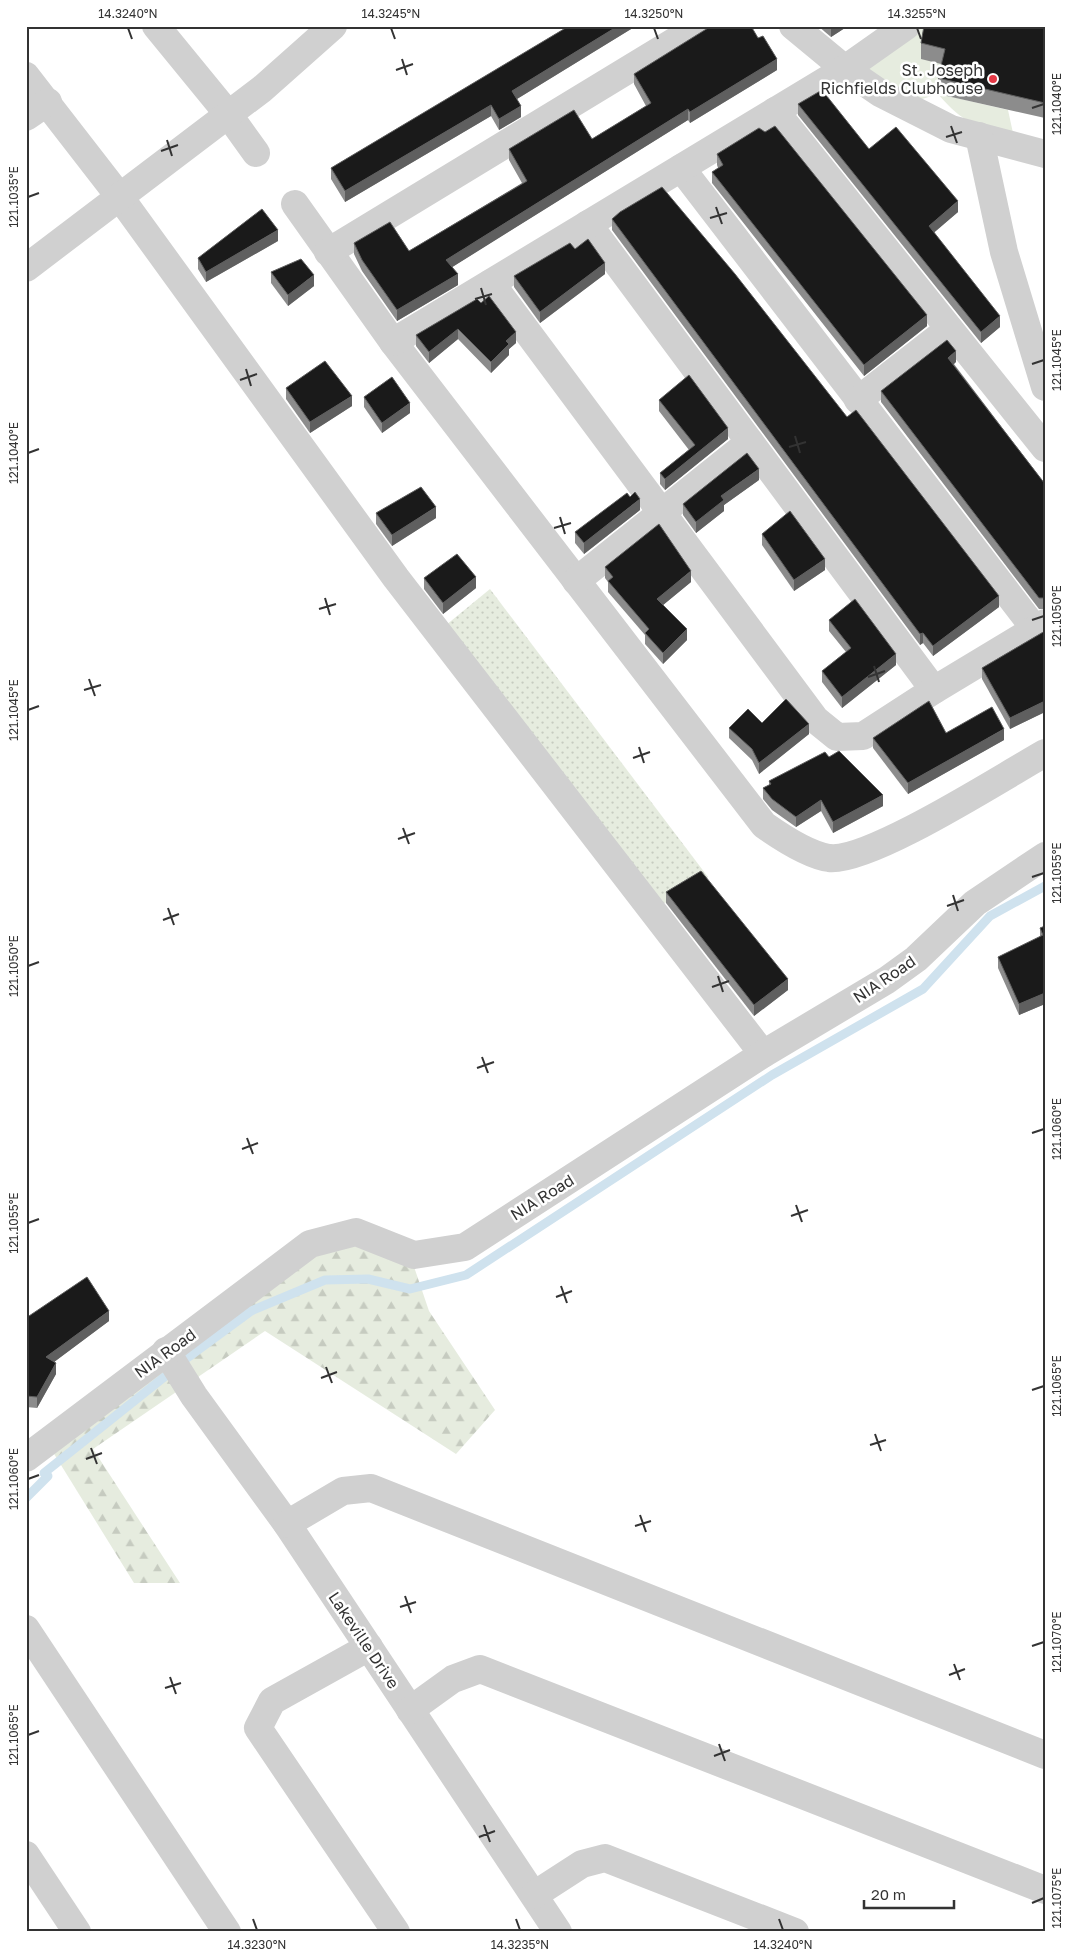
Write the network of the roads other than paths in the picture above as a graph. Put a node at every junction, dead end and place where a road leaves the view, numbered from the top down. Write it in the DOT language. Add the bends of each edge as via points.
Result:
graph roads {
  1 [pos="156,26"];
  2 [pos="700,26"];
  3 [pos="793,26"];
  4 [pos="906,26"];
  5 [pos="329,28"];
  6 [pos="845,69"];
  7 [pos="26,76"];
  8 [pos="37,110"];
  9 [pos="775,111"];
  10 [pos="228,114"];
  11 [pos="979,136"];
  12 [pos="256,153"];
  13 [pos="1045,154"];
  14 [pos="681,168"];
  15 [pos="119,196"];
  16 [pos="295,204"];
  17 [pos="588,224"];
  18 [pos="328,252"];
  19 [pos="26,268"];
  20 [pos="491,283"];
  21 [pos="949,329"];
  22 [pos="393,342"];
  23 [pos="1045,387"];
  24 [pos="858,400"];
  25 [pos="750,442"];
  26 [pos="1045,448"];
  27 [pos="662,513"];
  28 [pos="576,581"];
  29 [pos="1040,626"];
  30 [pos="934,690"];
  31 [pos="1045,753"];
  32 [pos="1045,856"];
  33 [pos="763,1054"];
  34 [pos="166,1351"];
  35 [pos="26,1458"];
  36 [pos="287,1524"];
  37 [pos="26,1629"];
  38 [pos="369,1647"];
  39 [pos="35,1658"];
  40 [pos="410,1710"];
  41 [pos="1045,1755"];
  42 [pos="26,1855"];
  43 [pos="1045,1890"];
  44 [pos="534,1894"];
  45 [pos="77,1932"];
  46 [pos="227,1932"];
  47 [pos="396,1932"];
  48 [pos="558,1932"];
  49 [pos="796,1932"];
  1 -- 10 [label="street"];
  2 -- 18 [label="street"];
  3 -- 6 [label="street"];
  4 -- 6 [label="street"];
  5 -- 10 [label="street" via="262,89"];
  6 -- 9 [label="street"];
  6 -- 11 [label="street" via="880,93 951,129"];
  7 -- 8 [label="street"];
  8 -- 15 [label="street"];
  9 -- 14 [label="street"];
  9 -- 21 [label="street"];
  10 -- 12 [label="street"];
  10 -- 15 [label="street"];
  11 -- 13 [label="street"];
  11 -- 23 [label="street" via="1004,252"];
  14 -- 17 [label="street"];
  14 -- 24 [label="street"];
  15 -- 19 [label="street"];
  15 -- 33 [label="street" via="396,578"];
  16 -- 18 [label="street"];
  17 -- 20 [label="street"];
  17 -- 25 [label="street"];
  18 -- 22 [label="street"];
  20 -- 22 [label="street"];
  20 -- 27 [label="street"];
  21 -- 24 [label="street"];
  21 -- 26 [label="street"];
  22 -- 28 [label="street"];
  24 -- 29 [label="street"];
  25 -- 27 [label="street"];
  25 -- 30 [label="street"];
  27 -- 28 [label="street"];
  27 -- 30 [label="street" via="816,720 837,737 863,736"];
  28 -- 31 [label="street" via="764,825 790,843 829,858 857,854 900,835"];
  29 -- 30 [label="street"];
  32 -- 33 [label="street, NIA Road" via="975,903 916,959 887,980"];
  33 -- 34 [label="street, NIA Road" via="465,1246 414,1255 356,1232 310,1244"];
  34 -- 35 [label="street, NIA Road"];
  34 -- 36 [label="street, Lakeville Drive" via="194,1396"];
  36 -- 38 [label="street, Lakeville Drive"];
  36 -- 41 [label="street" via="343,1491 371,1488"];
  37 -- 39 [label="street"];
  38 -- 40 [label="street, Lakeville Drive"];
  38 -- 47 [label="street" via="272,1701 258,1728"];
  39 -- 46 [label="street"];
  40 -- 43 [label="street" via="453,1679 480,1669"];
  40 -- 44 [label="street, Lakeville Drive"];
  42 -- 45 [label="street"];
  44 -- 48 [label="street, Lakeville Drive"];
  44 -- 49 [label="street" via="582,1864 605,1858"];
}
